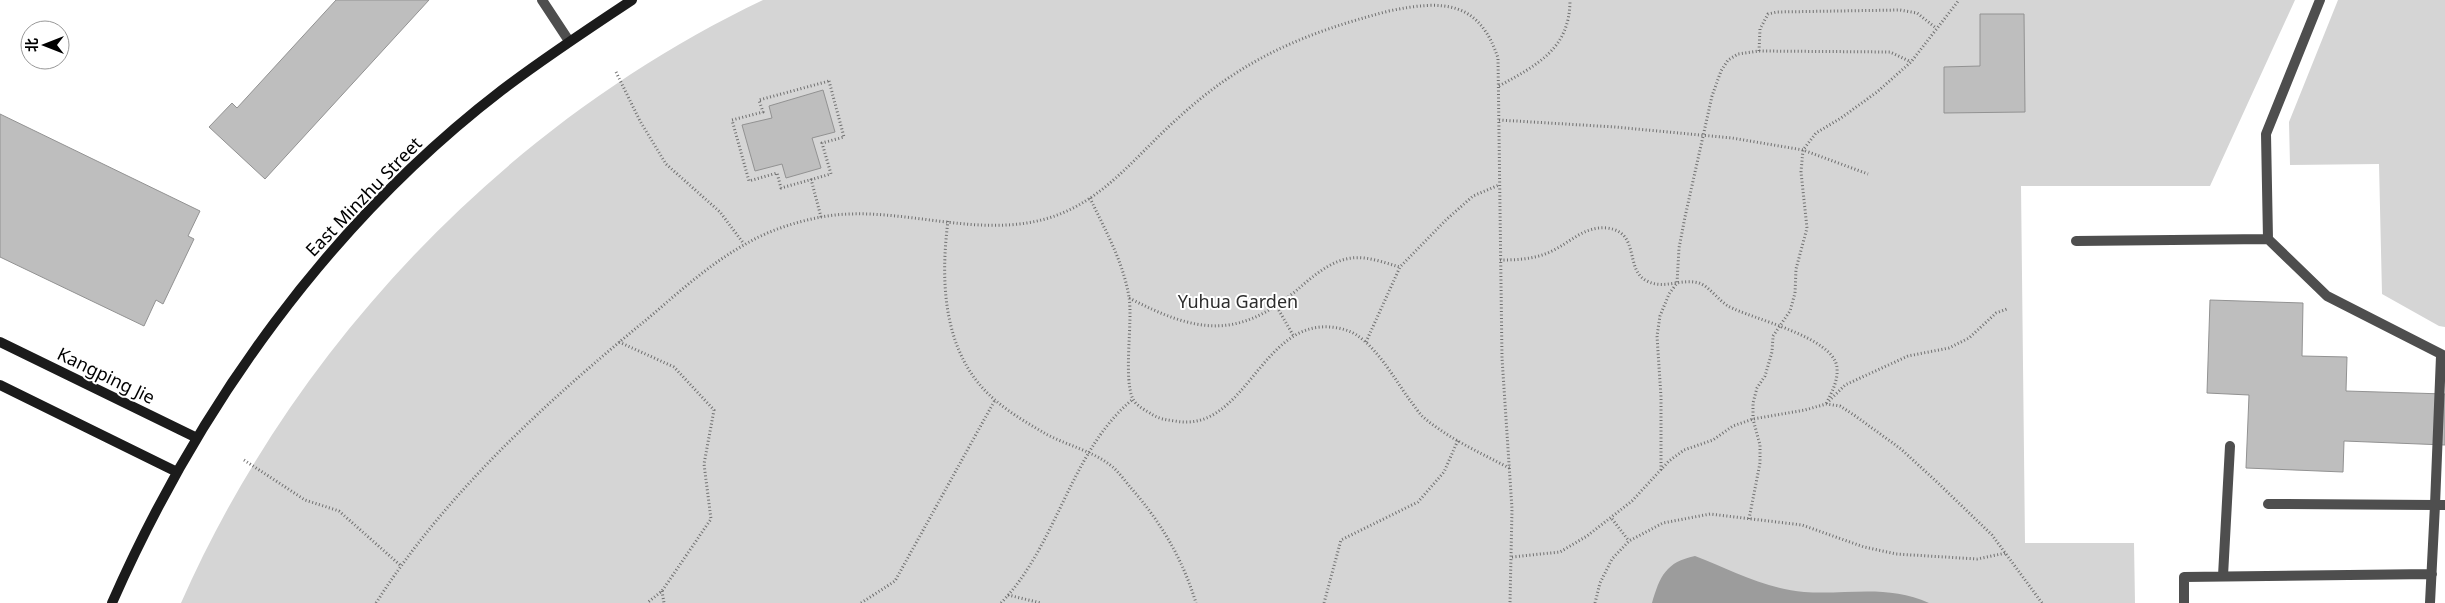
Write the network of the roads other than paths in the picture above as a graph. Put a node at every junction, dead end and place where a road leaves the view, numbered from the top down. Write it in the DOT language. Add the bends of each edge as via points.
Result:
graph roads {
  1 [pos="542,0"];
  2 [pos="632,0"];
  3 [pos="2320,0"];
  4 [pos="569,41"];
  5 [pos="2268,239"];
  6 [pos="2076,241"];
  7 [pos="0,342"];
  8 [pos="2443,356"];
  9 [pos="0,385"];
  10 [pos="197,438"];
  11 [pos="2230,446"];
  12 [pos="177,472"];
  13 [pos="2268,504"];
  14 [pos="2440,505"];
  15 [pos="2432,574"];
  16 [pos="2223,576"];
  17 [pos="112,603"];
  18 [pos="2184,603"];
  19 [pos="2430,603"];
  1 -- 4 [label="lane"];
  2 -- 4 [label="main road, East Minzhu Street"];
  3 -- 5 [label="lane" via="2266,134"];
  4 -- 10 [label="main road, East Minzhu Street" via="493,97 375,205 318,268 265,335"];
  5 -- 6 [label="lane"];
  5 -- 8 [label="lane" via="2327,296"];
  7 -- 10 [label="main road, Kangping Jie"];
  8 -- 14 [label="lane"];
  9 -- 12 [label="main road"];
  10 -- 12 [label="main road, East Minzhu Street"];
  11 -- 16 [label="lane"];
  12 -- 17 [label="main road, East Minzhu Street" via="134,553"];
  13 -- 14 [label="lane"];
  14 -- 15 [label="lane"];
  15 -- 16 [label="lane"];
  15 -- 19 [label="lane"];
  16 -- 18 [label="lane" via="2184,577"];
}
